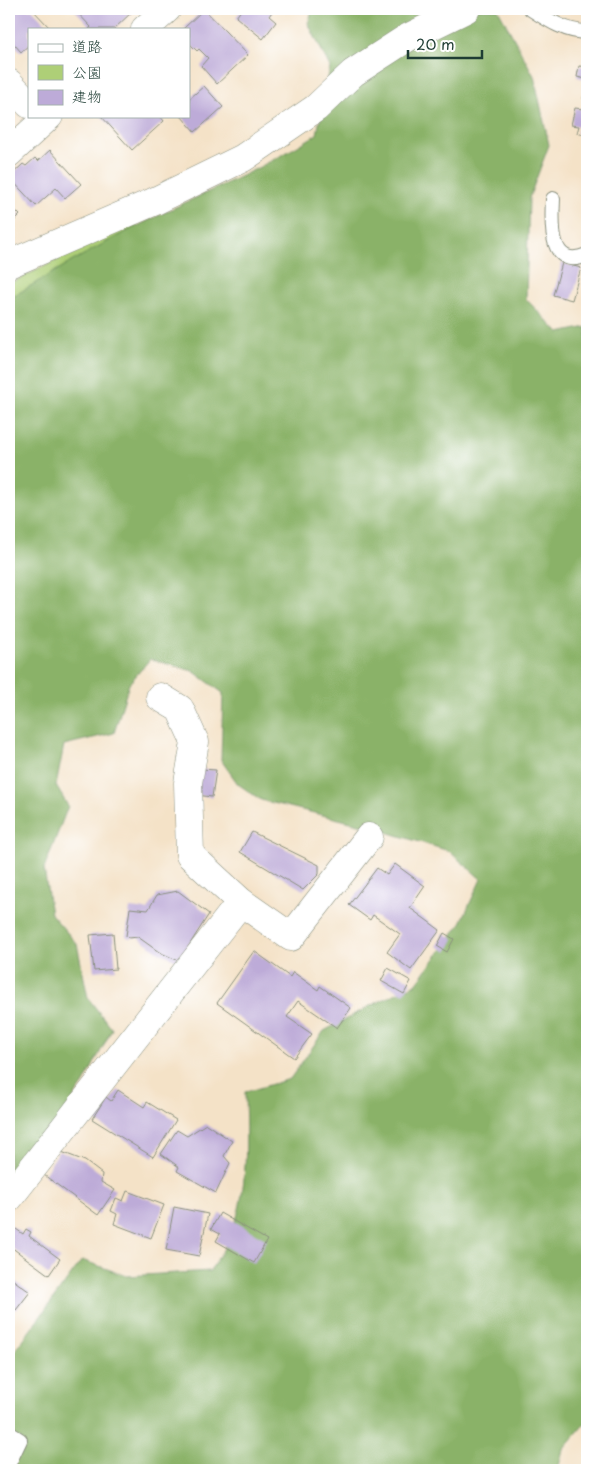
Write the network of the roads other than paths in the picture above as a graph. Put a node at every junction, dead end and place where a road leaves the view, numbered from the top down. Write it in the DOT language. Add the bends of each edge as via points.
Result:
graph roads {
  1 [pos="466,9"];
  2 [pos="531,9"];
  3 [pos="587,32"];
  4 [pos="9,83"];
  5 [pos="28,102"];
  6 [pos="37,118"];
  7 [pos="9,153"];
  8 [pos="553,199"];
  9 [pos="587,255"];
  10 [pos="9,264"];
  11 [pos="160,697"];
  12 [pos="369,836"];
  13 [pos="241,902"];
  14 [pos="9,1198"];
  15 [pos="9,1433"];
  16 [pos="9,1463"];
  1 -- 10 [label="street" via="408,38 353,73 316,108 243,158 152,202"];
  2 -- 3 [label="lane" via="556,25"];
  4 -- 5 [label="street"];
  6 -- 7 [label="street"];
  8 -- 9 [label="lane" via="553,239 558,251 568,257"];
  11 -- 13 [label="street" via="180,709 194,742 188,783 190,855"];
  12 -- 13 [label="street" via="291,937"];
  13 -- 14 [label="street"];
  15 -- 16 [label="lane" via="20,1440"];
}
